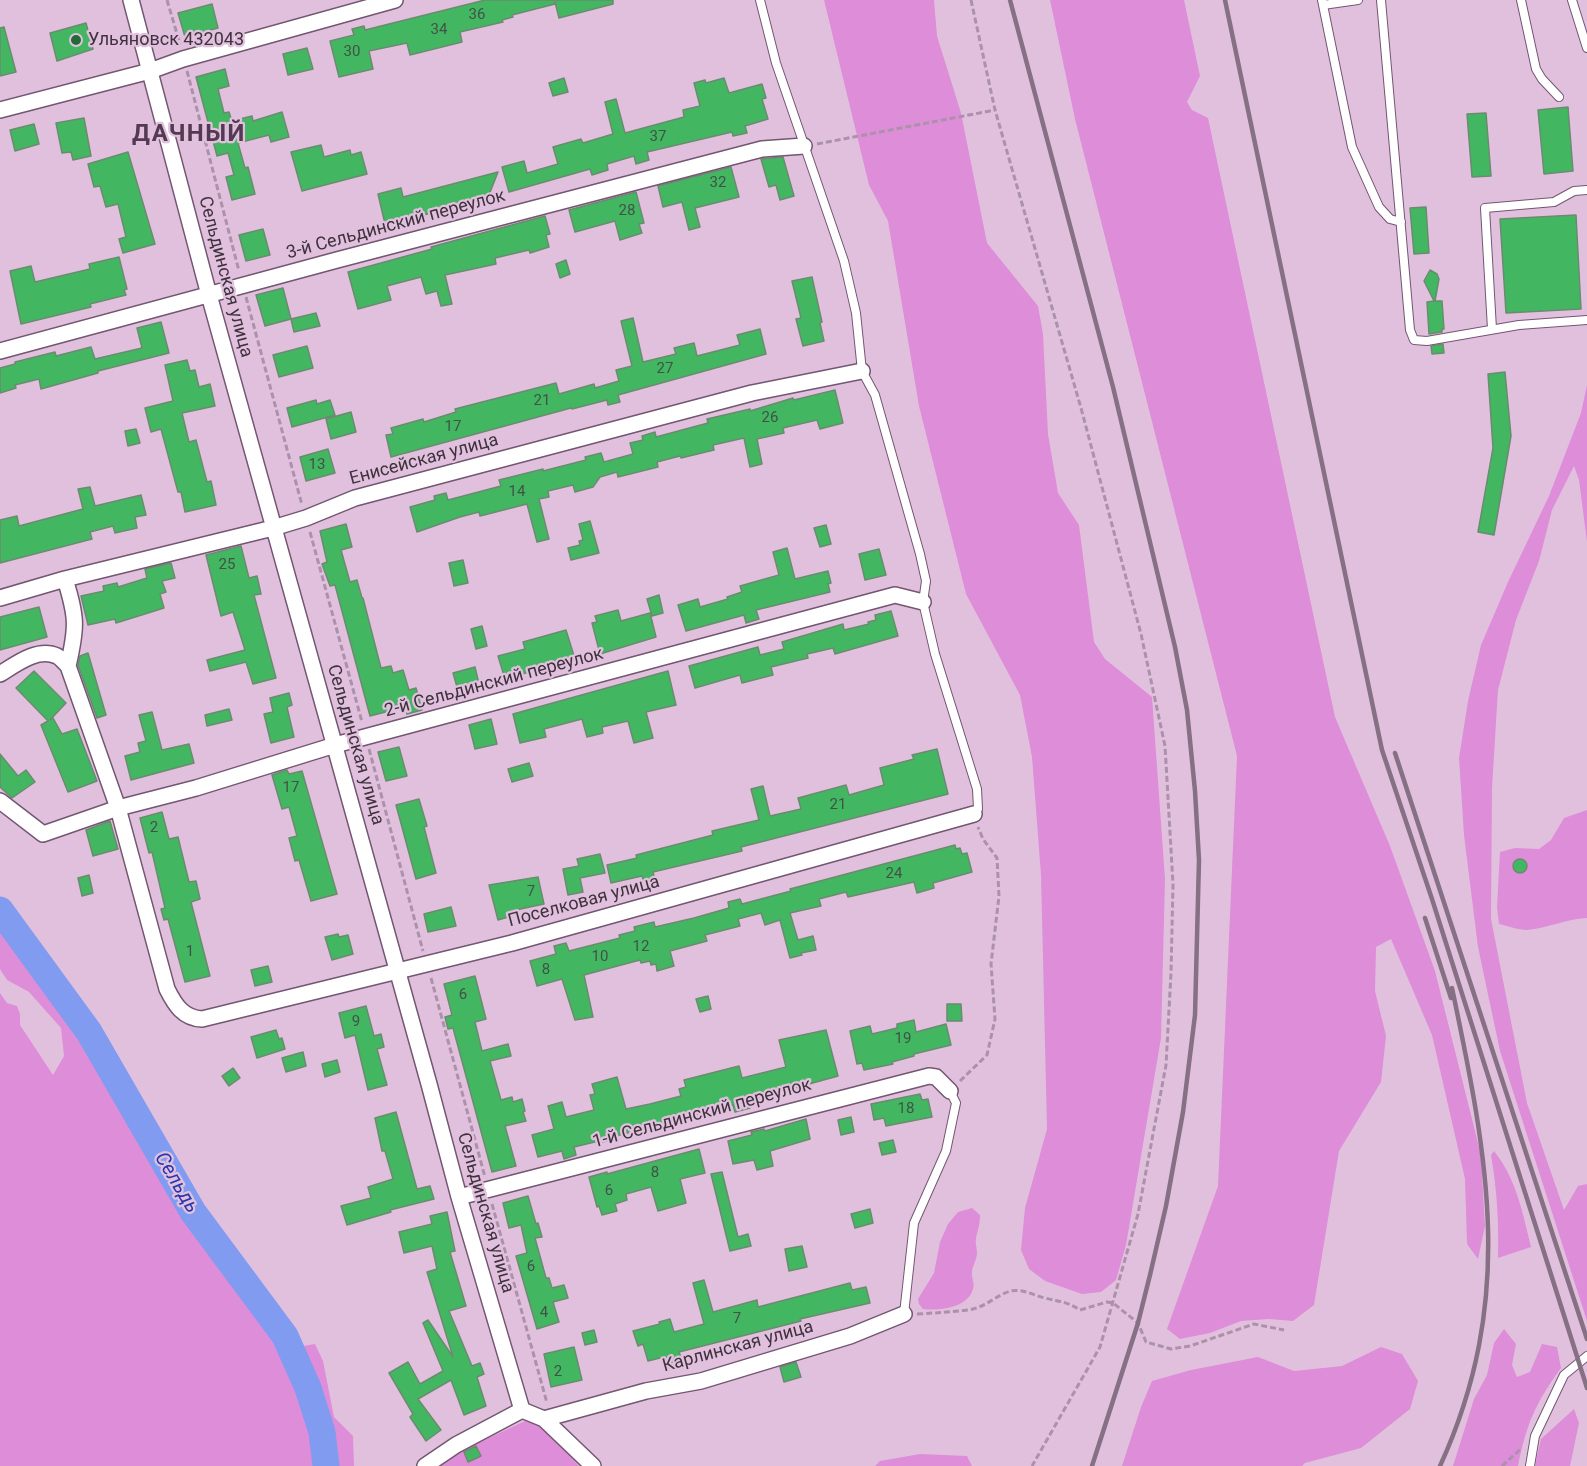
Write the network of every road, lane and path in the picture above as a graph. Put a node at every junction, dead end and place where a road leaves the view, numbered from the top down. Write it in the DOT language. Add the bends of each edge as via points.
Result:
graph roads {
  1 [pos="131,0"];
  2 [pos="167,0"];
  3 [pos="395,0"];
  4 [pos="760,0"];
  5 [pos="971,0"];
  6 [pos="1358,0"];
  7 [pos="1381,0"];
  8 [pos="1521,0"];
  9 [pos="1572,0"];
  10 [pos="1323,3"];
  11 [pos="1587,48"];
  12 [pos="183,58"];
  13 [pos="150,71"];
  14 [pos="1559,97"];
  15 [pos="0,110"];
  16 [pos="995,110"];
  17 [pos="804,146"];
  18 [pos="1587,190"];
  19 [pos="1401,222"];
  20 [pos="243,286"];
  21 [pos="209,295"];
  22 [pos="1587,320"];
  23 [pos="1492,329"];
  24 [pos="0,351"];
  25 [pos="862,371"];
  26 [pos="306,518"];
  27 [pos="273,528"];
  28 [pos="65,579"];
  29 [pos="0,598"];
  30 [pos="923,602"];
  31 [pos="68,666"];
  32 [pos="0,674"];
  33 [pos="366,737"];
  34 [pos="335,745"];
  35 [pos="0,801"];
  36 [pos="118,808"];
  37 [pos="974,814"];
  38 [pos="427,964"];
  39 [pos="397,971"];
  40 [pos="950,1091"];
  41 [pos="488,1190"];
  42 [pos="459,1197"];
  43 [pos="1113,1303"];
  44 [pos="904,1314"];
  45 [pos="1284,1330"];
  46 [pos="1587,1356"];
  47 [pos="522,1410"];
  48 [pos="548,1418"];
  49 [pos="1535,1436"];
  50 [pos="425,1466"];
  51 [pos="593,1466"];
  52 [pos="1032,1466"];
  53 [pos="1502,1466"];
  54 [pos="1530,1466"];
  1 -- 13 [label="street, Сельдинская улица"];
  2 -- 12 [label="path"];
  3 -- 12 [label="street"];
  4 -- 17 [label="lane"];
  5 -- 16 [label="path"];
  6 -- 10 [label="lane"];
  7 -- 19 [label="lane"];
  8 -- 14 [label="lane" via="1536,69"];
  9 -- 11 [label="lane"];
  10 -- 19 [label="lane" via="1352,147 1379,207 1390,219"];
  12 -- 13 [label="street"];
  12 -- 20 [label="path"];
  13 -- 15 [label="street"];
  13 -- 21 [label="street, Сельдинская улица"];
  16 -- 17 [label="path"];
  16 -- 43 [label="path" via="1082,408 1141,634 1165,746 1173,884 1166,1065 1138,1214"];
  17 -- 20 [label="street, 3-й Сельдинский переулок" via="762,149"];
  17 -- 25 [label="lane" via="844,261 856,313"];
  18 -- 23 [label="lane" via="1574,191 1554,202 1485,208"];
  19 -- 23 [label="lane" via="1414,340"];
  20 -- 21 [label="street, 3-й Сельдинский переулок"];
  20 -- 26 [label="path"];
  21 -- 24 [label="street, 3-й Сельдинский переулок"];
  21 -- 27 [label="street, Сельдинская улица"];
  22 -- 23 [label="lane"];
  25 -- 26 [label="street, Енисейская улица" via="752,393 355,498"];
  25 -- 30 [label="lane" via="875,395 920,554 926,581"];
  26 -- 27 [label="street, Енисейская улица"];
  26 -- 33 [label="path"];
  27 -- 28 [label="street, Енисейская улица"];
  27 -- 34 [label="street, Сельдинская улица"];
  28 -- 29 [label="street, Енисейская улица"];
  28 -- 31 [label="street" via="76,635"];
  30 -- 33 [label="street, 2-й Сельдинский переулок" via="895,595"];
  30 -- 37 [label="lane" via="977,789 978,809"];
  31 -- 32 [label="street" via="57,656 41,653"];
  31 -- 36 [label="street"];
  33 -- 34 [label="street, 2-й Сельдинский переулок"];
  33 -- 38 [label="path"];
  34 -- 36 [label="street, 2-й Сельдинский переулок"];
  34 -- 39 [label="street, Сельдинская улица"];
  35 -- 36 [label="street, 2-й Сельдинский переулок" via="43,834"];
  36 -- 39 [label="street, Поселковая улица" via="167,989 184,1014 202,1019"];
  37 -- 38 [label="street, Поселковая улица"];
  37 -- 40 [label="path" via="983,839 997,858 999,896 991,964 994,1019 987,1055"];
  38 -- 39 [label="street, Поселковая улица"];
  38 -- 41 [label="path"];
  39 -- 42 [label="street, Сельдинская улица"];
  40 -- 41 [label="street, 1-й Сельдинский переулок" via="936,1077 929,1076"];
  40 -- 44 [label="lane" via="956,1103 946,1151 914,1223"];
  41 -- 42 [label="street, 1-й Сельдинский переулок"];
  41 -- 48 [label="path"];
  42 -- 47 [label="street, Сельдинская улица"];
  43 -- 44 [label="path" via="1080,1310 1067,1302 1025,1290 1007,1292 968,1310"];
  43 -- 45 [label="path" via="1138,1323 1146,1342 1171,1349 1254,1324"];
  43 -- 52 [label="path" via="1100,1347"];
  44 -- 48 [label="street, Карлинская улица" via="850,1336 713,1377"];
  46 -- 49 [label="lane" via="1564,1375"];
  47 -- 48 [label="street"];
  47 -- 50 [label="street"];
  48 -- 51 [label="street"];
  49 -- 53 [label="path"];
  49 -- 54 [label="lane"];
}
